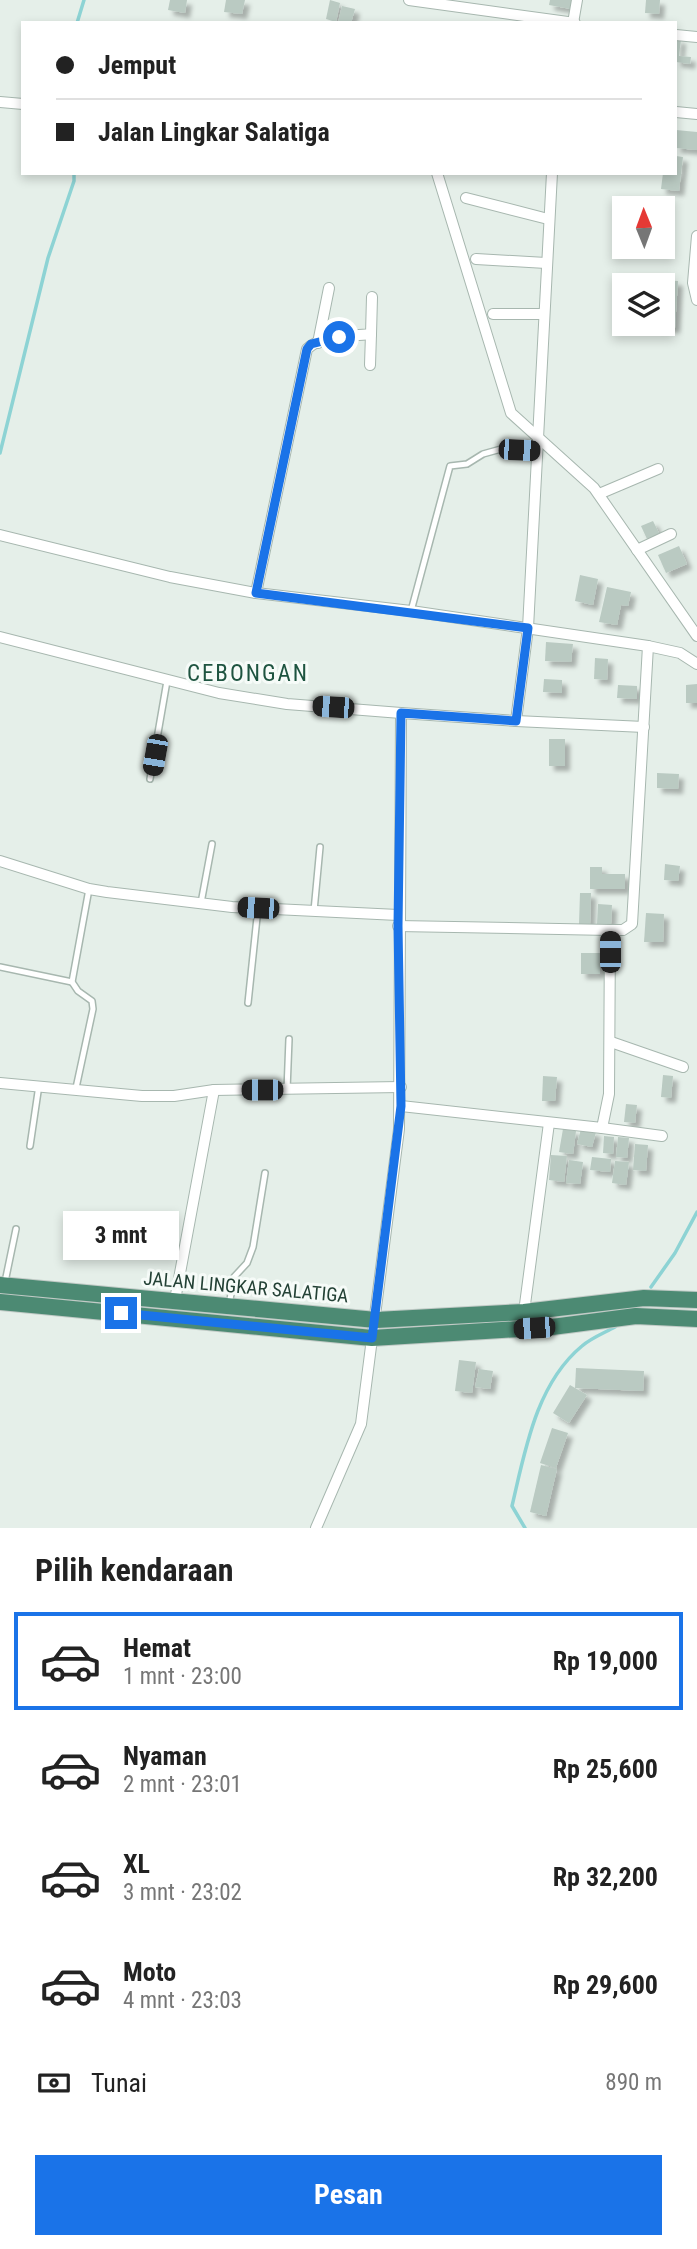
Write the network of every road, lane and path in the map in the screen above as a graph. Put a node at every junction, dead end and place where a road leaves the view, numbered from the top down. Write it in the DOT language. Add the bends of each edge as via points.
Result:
graph roads {
  1 [pos="409,0"];
  2 [pos="577,0"];
  3 [pos="442,2"];
  4 [pos="493,10"];
  5 [pos="490,21"];
  6 [pos="562,21"];
  7 [pos="574,21"];
  8 [pos="677,35"];
  9 [pos="697,37"];
  10 [pos="0,102"];
  11 [pos="21,104"];
  12 [pos="677,111"];
  13 [pos="697,114"];
  14 [pos="438,175"];
  15 [pos="552,175"];
  16 [pos="466,198"];
  17 [pos="548,219"];
  18 [pos="697,236"];
  19 [pos="476,259"];
  20 [pos="546,263"];
  21 [pos="329,288"];
  22 [pos="372,297"];
  23 [pos="697,300"];
  24 [pos="493,314"];
  25 [pos="544,314"];
  26 [pos="371,334"];
  27 [pos="318,343"];
  28 [pos="370,365"];
  29 [pos="538,435"];
  30 [pos="537,451"];
  31 [pos="658,469"];
  32 [pos="599,494"];
  33 [pos="671,534"];
  34 [pos="0,535"];
  35 [pos="637,550"];
  36 [pos="256,593"];
  37 [pos="411,611"];
  38 [pos="528,628"];
  39 [pos="697,636"];
  40 [pos="0,637"];
  41 [pos="648,646"];
  42 [pos="697,664"];
  43 [pos="167,681"];
  44 [pos="401,713"];
  45 [pos="516,721"];
  46 [pos="644,727"];
  47 [pos="150,779"];
  48 [pos="212,844"];
  49 [pos="320,847"];
  50 [pos="0,861"];
  51 [pos="89,889"];
  52 [pos="201,903"];
  53 [pos="258,908"];
  54 [pos="314,911"];
  55 [pos="398,921"];
  56 [pos="610,930"];
  57 [pos="0,967"];
  58 [pos="72,982"];
  59 [pos="248,1003"];
  60 [pos="289,1039"];
  61 [pos="611,1042"];
  62 [pos="683,1067"];
  63 [pos="0,1083"];
  64 [pos="39,1085"];
  65 [pos="401,1087"];
  66 [pos="76,1088"];
  67 [pos="214,1090"];
  68 [pos="287,1090"];
  69 [pos="401,1106"];
  70 [pos="549,1123"];
  71 [pos="603,1128"];
  72 [pos="662,1136"];
  73 [pos="30,1146"];
  74 [pos="265,1173"];
  75 [pos="16,1228"];
  76 [pos="2,1285"];
  77 [pos="175,1300"];
  78 [pos="697,1300"];
  79 [pos="0,1302"];
  80 [pos="229,1305"];
  81 [pos="524,1312"];
  82 [pos="697,1319"];
  83 [pos="376,1320"];
  84 [pos="372,1338"];
  85 [pos="316,1528"];
  1 -- 3 [label="street"];
  2 -- 7 [label="street"];
  3 -- 4 [label="street"];
  4 -- 5 [label="street"];
  4 -- 6 [label="street"];
  8 -- 9 [label="street"];
  10 -- 11 [label="street"];
  12 -- 13 [label="street"];
  14 -- 29 [label="street" via="500,386 511,413"];
  15 -- 17 [label="street"];
  16 -- 17 [label="street"];
  17 -- 20 [label="street"];
  18 -- 23 [label="street" via="693,283"];
  19 -- 20 [label="street"];
  20 -- 25 [label="street"];
  21 -- 27 [label="street"];
  22 -- 26 [label="street"];
  24 -- 25 [label="street"];
  25 -- 29 [label="street"];
  26 -- 27 [label="street"];
  26 -- 28 [label="street"];
  27 -- 36 [label="street" via="307,349"];
  29 -- 30 [label="street"];
  29 -- 32 [label="street"];
  30 -- 37 [label="lane" via="501,449 450,466"];
  30 -- 38 [label="street"];
  31 -- 32 [label="street"];
  32 -- 35 [label="street"];
  33 -- 35 [label="street"];
  34 -- 36 [label="street" via="170,578"];
  35 -- 39 [label="street"];
  36 -- 37 [label="street"];
  37 -- 38 [label="street"];
  38 -- 41 [label="street"];
  38 -- 45 [label="street"];
  40 -- 43 [label="street"];
  41 -- 42 [label="street" via="680,653"];
  41 -- 46 [label="street"];
  43 -- 44 [label="street" via="287,704"];
  43 -- 47 [label="lane"];
  44 -- 45 [label="street"];
  44 -- 55 [label="street"];
  45 -- 46 [label="street"];
  46 -- 56 [label="street" via="632,924"];
  48 -- 52 [label="lane"];
  49 -- 54 [label="lane"];
  50 -- 51 [label="street"];
  51 -- 52 [label="street"];
  51 -- 58 [label="lane"];
  52 -- 53 [label="street"];
  53 -- 54 [label="street"];
  53 -- 59 [label="lane"];
  54 -- 55 [label="street"];
  55 -- 56 [label="street"];
  55 -- 65 [label="street"];
  56 -- 61 [label="street"];
  57 -- 58 [label="lane"];
  58 -- 66 [label="lane" via="92,1001 93,1009"];
  60 -- 68 [label="lane"];
  61 -- 62 [label="street"];
  61 -- 71 [label="street" via="610,1094"];
  63 -- 64 [label="street"];
  64 -- 66 [label="street"];
  64 -- 73 [label="lane"];
  65 -- 68 [label="street"];
  65 -- 69 [label="street"];
  66 -- 67 [label="street" via="142,1096"];
  67 -- 68 [label="street"];
  67 -- 77 [label="street"];
  69 -- 70 [label="street"];
  69 -- 83 [label="street"];
  70 -- 71 [label="street"];
  70 -- 81 [label="street"];
  71 -- 72 [label="street"];
  74 -- 80 [label="lane" via="253,1247 234,1277"];
  75 -- 76 [label="lane"];
  76 -- 77 [label="highway, JALAN LINGKAR SALATIGA"];
  77 -- 80 [label="highway, JALAN LINGKAR SALATIGA"];
  78 -- 81 [label="highway, JALAN LINGKAR SALATIGA" via="644,1298"];
  79 -- 84 [label="highway, JALAN LINGKAR SALATIGA"];
  80 -- 83 [label="highway, JALAN LINGKAR SALATIGA"];
  81 -- 83 [label="highway, JALAN LINGKAR SALATIGA"];
  82 -- 84 [label="highway, JALAN LINGKAR SALATIGA" via="636,1316 552,1327"];
  83 -- 84 [label="street"];
  84 -- 85 [label="street" via="358,1434"];
}
